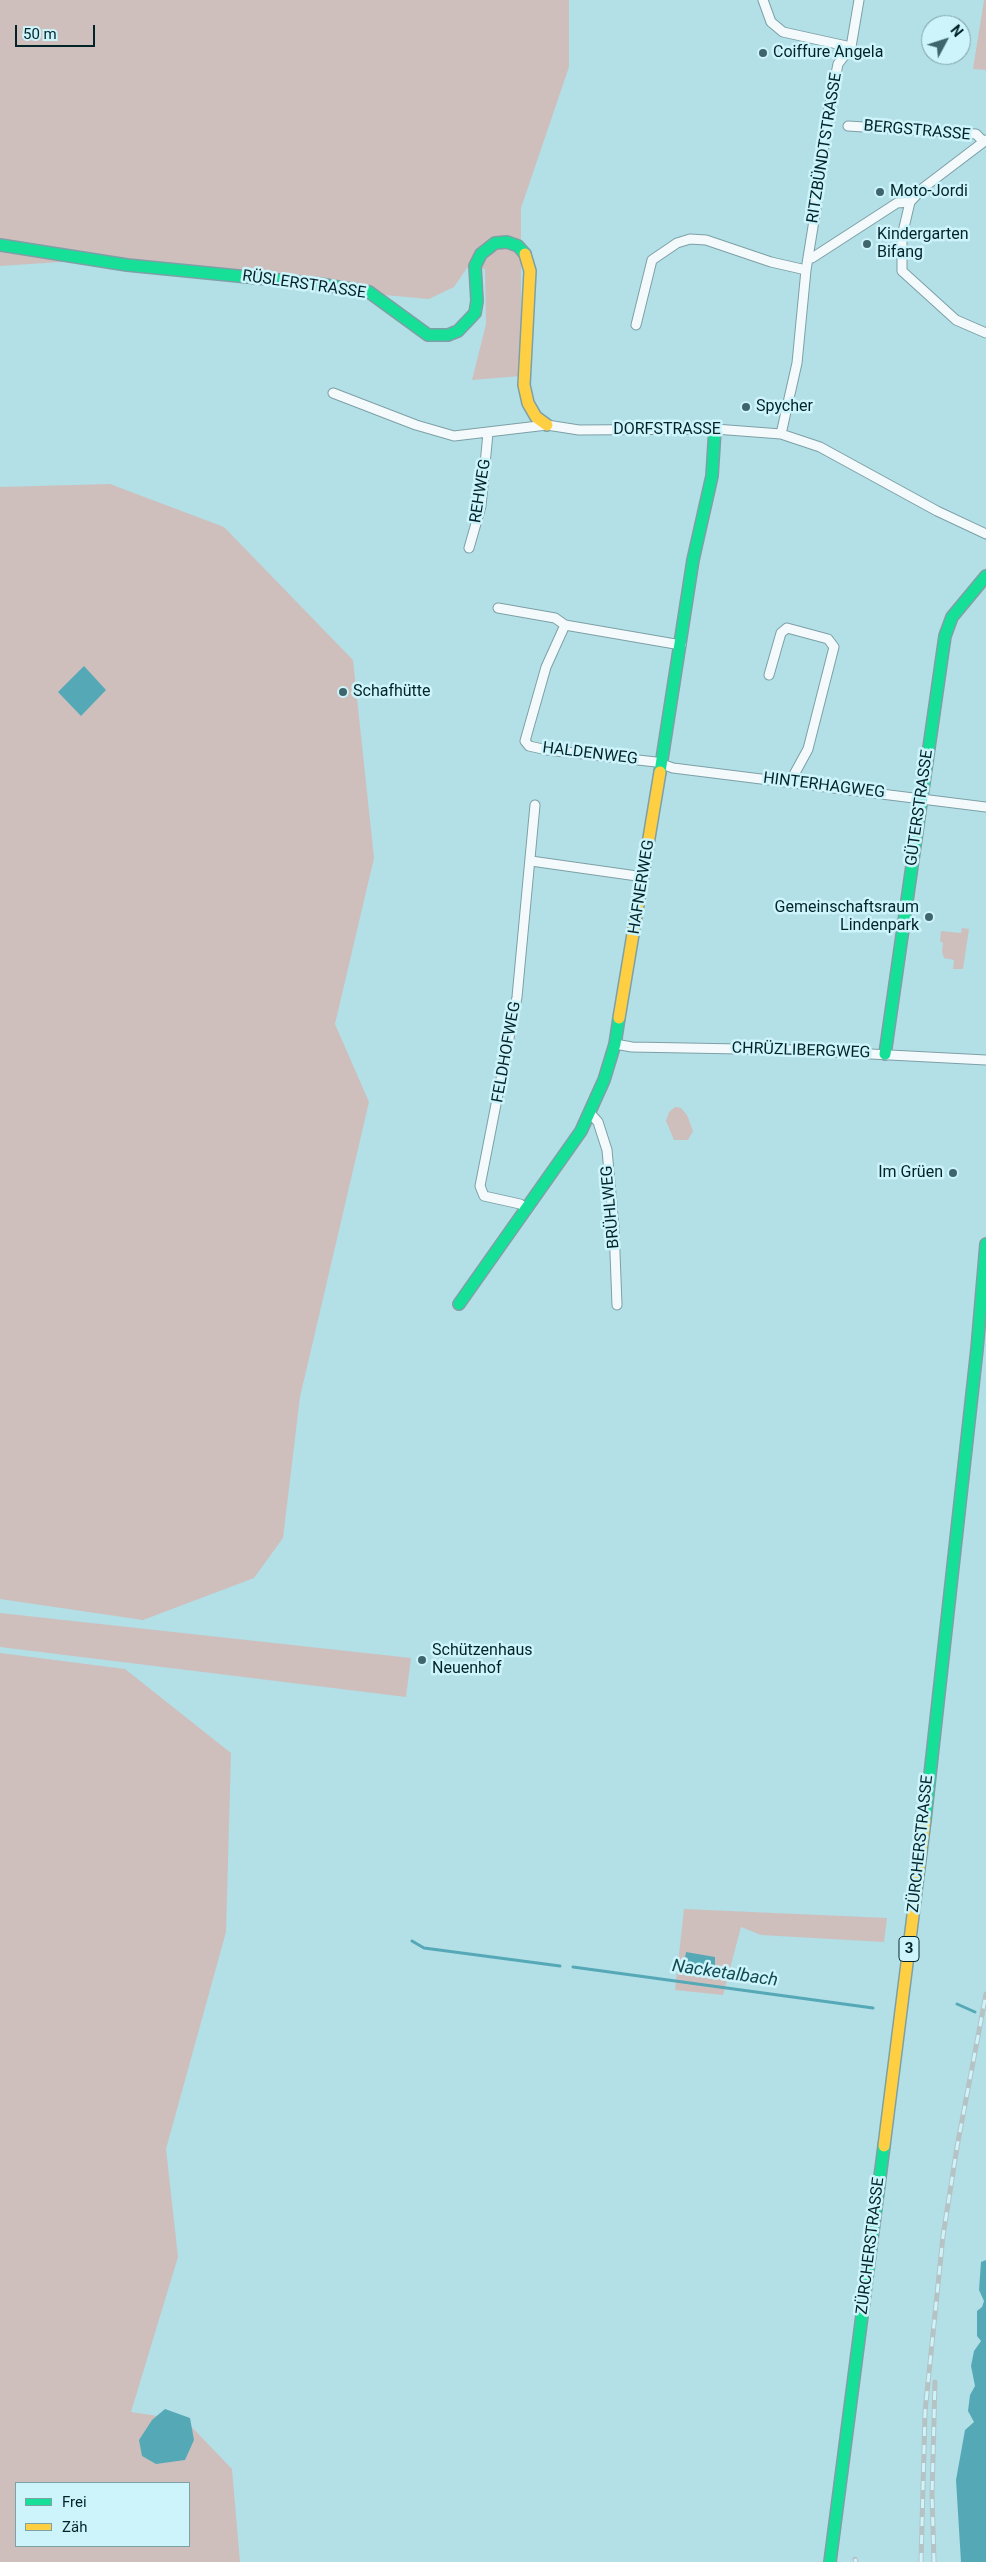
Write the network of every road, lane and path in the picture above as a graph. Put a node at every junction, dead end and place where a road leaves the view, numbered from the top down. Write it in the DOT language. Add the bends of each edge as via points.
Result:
graph roads {
  1 [pos="763,0"];
  2 [pos="859,0"];
  3 [pos="851,46"];
  4 [pos="848,126"];
  5 [pos="985,141"];
  6 [pos="910,202"];
  7 [pos="0,245"];
  8 [pos="808,257"];
  9 [pos="806,270"];
  10 [pos="636,325"];
  11 [pos="986,333"];
  12 [pos="333,393"];
  13 [pos="547,425"];
  14 [pos="715,429"];
  15 [pos="488,433"];
  16 [pos="781,434"];
  17 [pos="986,534"];
  18 [pos="469,548"];
  19 [pos="986,576"];
  20 [pos="498,608"];
  21 [pos="565,625"];
  22 [pos="681,645"];
  23 [pos="769,676"];
  24 [pos="662,765"];
  25 [pos="790,782"];
  26 [pos="922,799"];
  27 [pos="535,805"];
  28 [pos="986,807"];
  29 [pos="531,861"];
  30 [pos="644,877"];
  31 [pos="615,1044"];
  32 [pos="886,1054"];
  33 [pos="986,1060"];
  34 [pos="590,1113"];
  35 [pos="527,1209"];
  36 [pos="986,1244"];
  37 [pos="459,1304"];
  38 [pos="618,1305"];
  39 [pos="830,2562"];
  1 -- 3 [label="street" via="772,22 783,32"];
  2 -- 3 [label="street, RITZBÜNDTSTRASSE"];
  3 -- 8 [label="street, RITZBÜNDTSTRASSE" via="838,64"];
  4 -- 5 [label="street, BERGSTRASSE" via="976,134"];
  5 -- 6 [label="street" via="922,188"];
  6 -- 8 [label="street" via="897,203 812,258"];
  6 -- 11 [label="street" via="902,236 902,271 956,320"];
  7 -- 13 [label="street, RÜSLERSTRASSE" via="127,265 369,292 428,335 448,335 468,324 475,313 475,266 481,254 495,243 507,242 525,253 530,271 524,385 528,404 536,417"];
  8 -- 9 [label="street, RITZBÜNDTSTRASSE"];
  9 -- 10 [label="street" via="706,240 690,239 677,243 652,260"];
  9 -- 16 [label="street, RITZBÜNDTSTRASSE" via="797,363"];
  12 -- 15 [label="street, DORFSTRASSE" via="454,436"];
  13 -- 14 [label="street, DORFSTRASSE" via="613,431"];
  13 -- 15 [label="street, DORFSTRASSE"];
  14 -- 16 [label="street, DORFSTRASSE"];
  14 -- 22 [label="street, HAFNERWEG" via="712,476 693,560"];
  15 -- 18 [label="street, REHWEG" via="481,506"];
  16 -- 17 [label="street, DORFSTRASSE" via="820,446 937,511"];
  19 -- 26 [label="street, GÜTERSTRASSE" via="952,618 945,636"];
  20 -- 21 [label="street" via="555,618"];
  21 -- 22 [label="street"];
  21 -- 24 [label="street, HALDENWEG" via="546,667 525,741 529,746 547,750 597,754"];
  22 -- 24 [label="street, HAFNERWEG"];
  23 -- 25 [label="street" via="781,633 787,628 828,639 834,648 808,749"];
  24 -- 25 [label="street, HINTERHAGWEG"];
  24 -- 30 [label="street, HAFNERWEG"];
  25 -- 26 [label="street, HINTERHAGWEG"];
  26 -- 28 [label="street, HINTERHAGWEG"];
  26 -- 32 [label="street, GÜTERSTRASSE"];
  27 -- 29 [label="street, FELDHOFWEG"];
  29 -- 30 [label="street"];
  29 -- 35 [label="street, FELDHOFWEG" via="517,997 480,1186 484,1196 520,1204"];
  30 -- 31 [label="street, HAFNERWEG"];
  31 -- 32 [label="street, CHRÜZLIBERGWEG"];
  31 -- 34 [label="street, HAFNERWEG"];
  32 -- 33 [label="street, CHRÜZLIBERGWEG"];
  34 -- 35 [label="street, HAFNERWEG"];
  34 -- 38 [label="street, BRÜHLWEG" via="598,1122 607,1150"];
  35 -- 37 [label="street, HAFNERWEG"];
  36 -- 39 [label="street, ZÜRCHERSTRASSE / 3" via="919,1870"];
}
